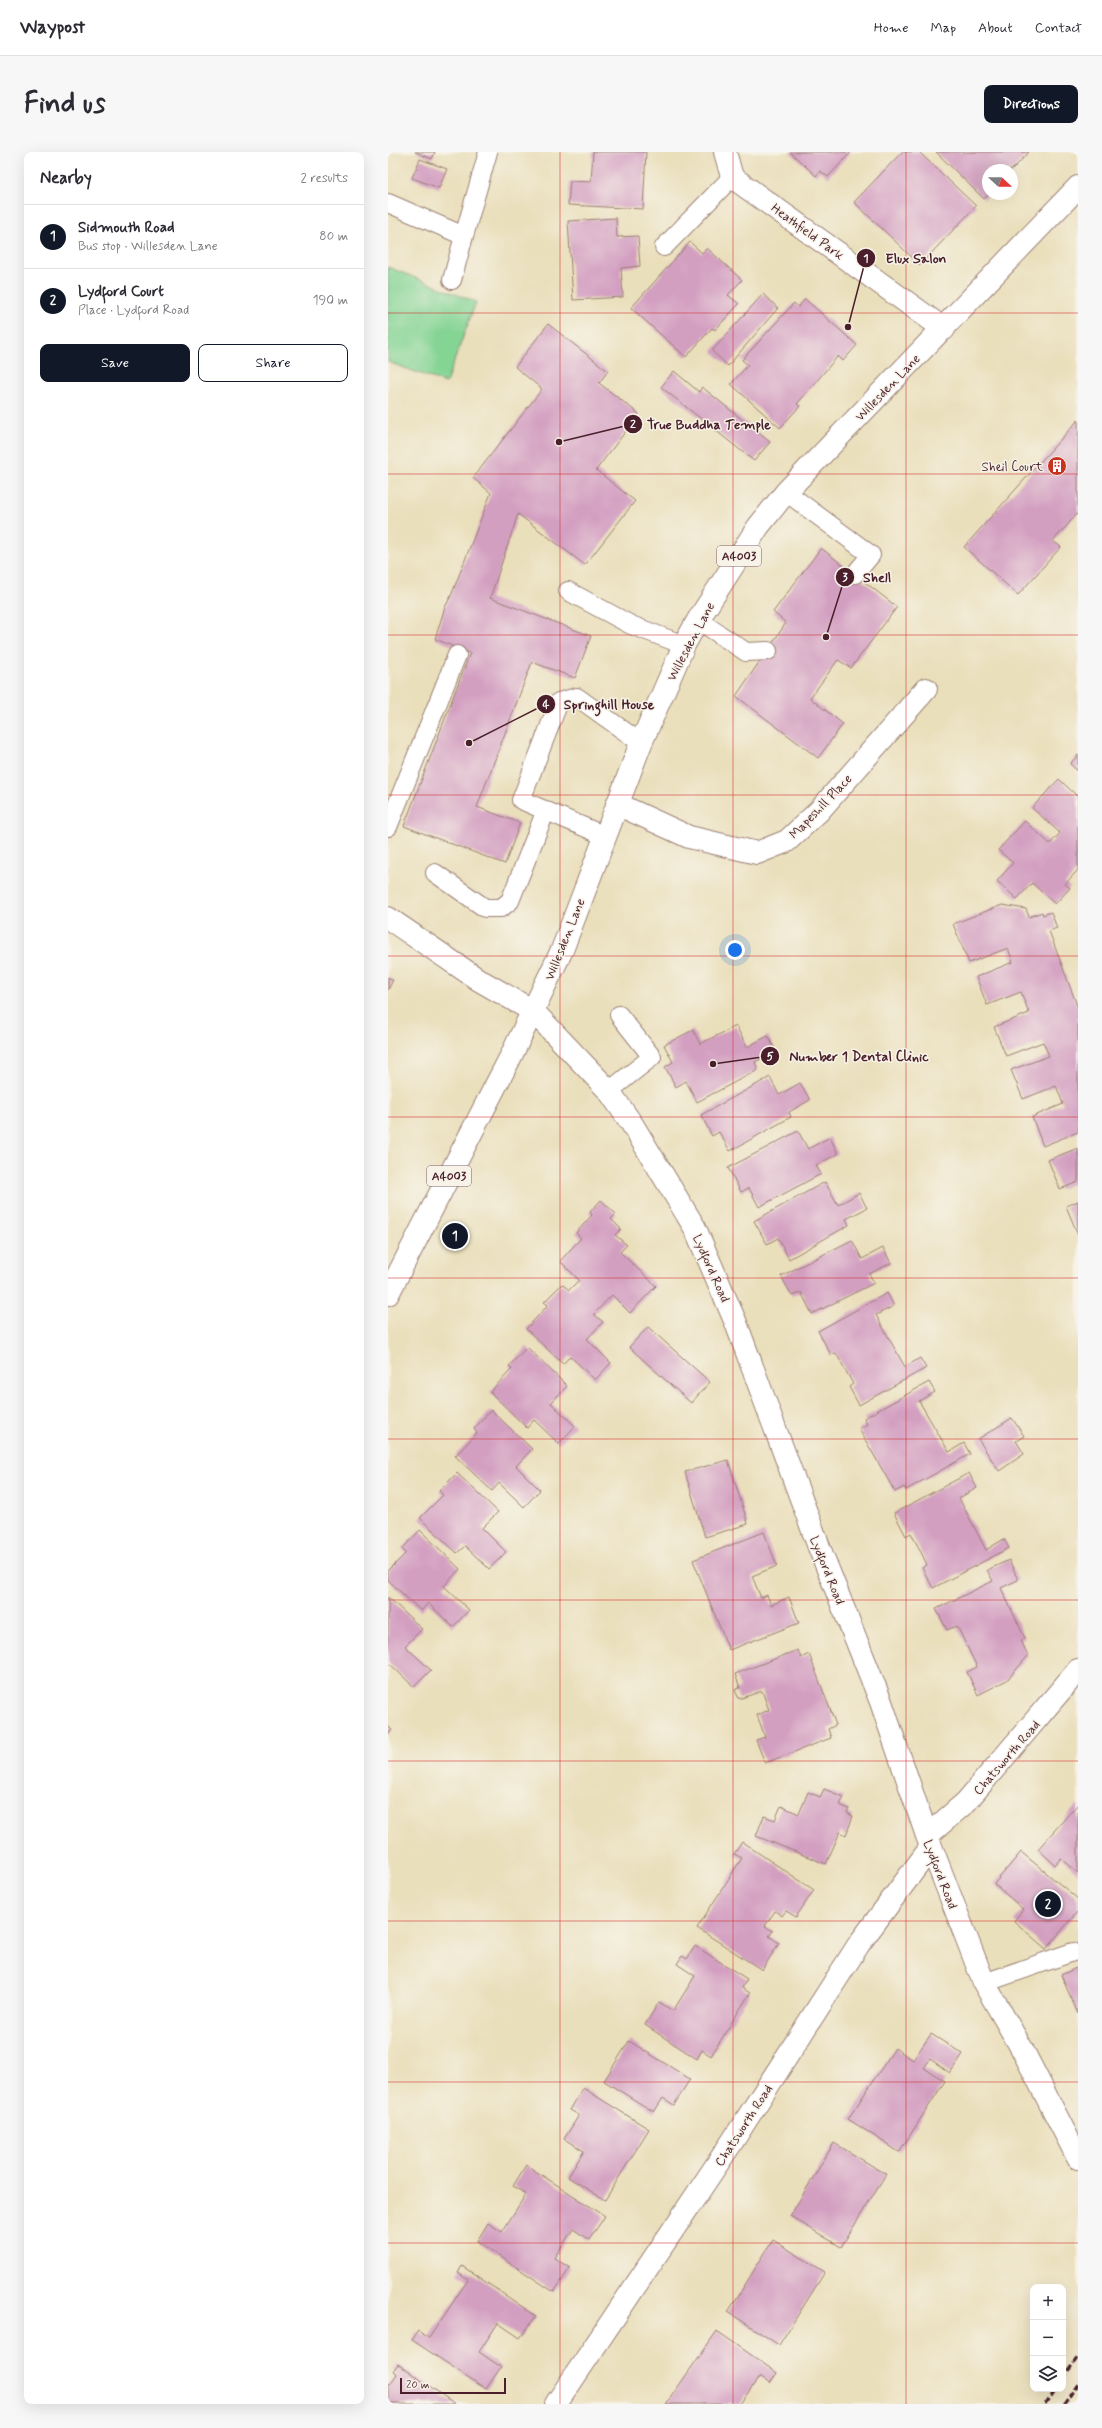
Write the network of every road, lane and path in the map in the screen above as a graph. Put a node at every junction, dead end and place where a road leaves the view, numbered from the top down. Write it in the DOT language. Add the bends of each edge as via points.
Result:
graph roads {
  1 [pos="488,152"];
  2 [pos="725,152"];
  3 [pos="732,177"];
  4 [pos="1078,187"];
  5 [pos="388,203"];
  6 [pos="464,236"];
  7 [pos="664,247"];
  8 [pos="452,280"];
  9 [pos="944,329"];
  10 [pos="786,492"];
  11 [pos="855,574"];
  12 [pos="568,591"];
  13 [pos="698,620"];
  14 [pos="684,645"];
  15 [pos="768,651"];
  16 [pos="458,655"];
  17 [pos="926,689"];
  18 [pos="641,743"];
  19 [pos="617,804"];
  20 [pos="546,810"];
  21 [pos="388,827"];
  22 [pos="605,836"];
  23 [pos="435,873"];
  24 [pos="388,918"];
  25 [pos="533,1011"];
  26 [pos="619,1015"];
  27 [pos="609,1091"];
  28 [pos="388,1294"];
  29 [pos="1078,1670"];
  30 [pos="929,1842"];
  31 [pos="1073,1952"];
  32 [pos="984,1983"];
  33 [pos="1078,2158"];
  34 [pos="556,2404"];
  1 -- 6 [label="lane"];
  2 -- 3 [label="street"];
  3 -- 7 [label="lane"];
  3 -- 9 [label="street, Heathfield Park"];
  4 -- 9 [label="street, Willesden Lane / A4003" via="994,273"];
  5 -- 6 [label="lane"];
  6 -- 8 [label="lane"];
  9 -- 10 [label="street, Willesden Lane / A4003"];
  10 -- 11 [label="lane" via="871,556"];
  10 -- 13 [label="street, Willesden Lane / A4003" via="758,527"];
  12 -- 14 [label="lane" via="631,625"];
  13 -- 14 [label="street, Willesden Lane / A4003"];
  13 -- 15 [label="lane" via="746,652"];
  14 -- 18 [label="street, Willesden Lane / A4003"];
  16 -- 21 [label="lane"];
  17 -- 19 [label="street, Mapeshill Place" via="819,811 787,841 757,853 689,837"];
  18 -- 19 [label="street, Willesden Lane / A4003"];
  18 -- 20 [label="lane" via="576,697 559,702 521,800"];
  19 -- 22 [label="street, Willesden Lane / A4003"];
  20 -- 22 [label="lane"];
  20 -- 23 [label="lane" via="510,900 501,908 485,908"];
  22 -- 25 [label="street, Willesden Lane / A4003" via="562,950"];
  24 -- 25 [label="street, Lydford Road" via="478,980"];
  25 -- 27 [label="street, Lydford Road"];
  25 -- 28 [label="street, Willesden Lane / A4003"];
  26 -- 27 [label="lane" via="652,1057"];
  27 -- 30 [label="street, Lydford Road" via="695,1228 736,1323 819,1547 881,1702"];
  29 -- 30 [label="street, Chatsworth Road"];
  30 -- 32 [label="street, Lydford Road"];
  30 -- 34 [label="street, Chatsworth Road"];
  31 -- 32 [label="lane"];
  32 -- 33 [label="street, Lydford Road" via="1021,2047"];
}
